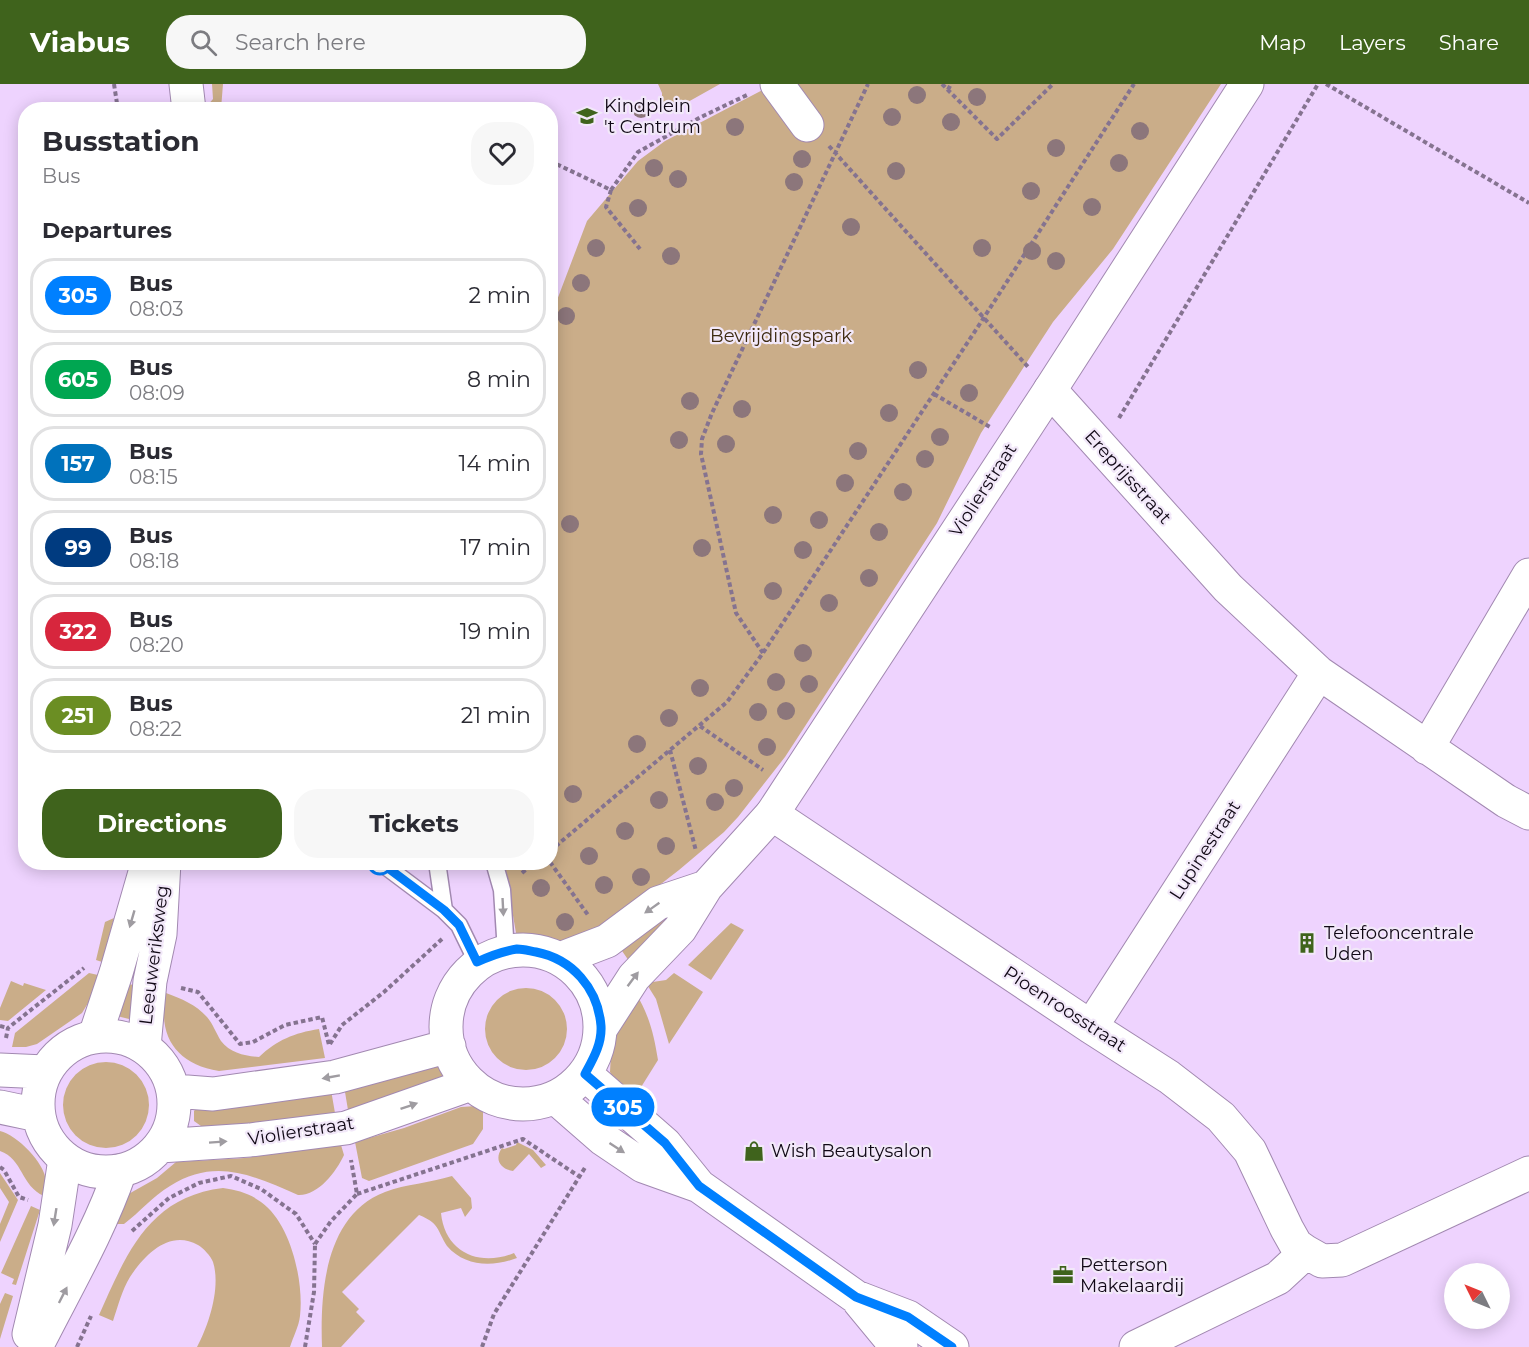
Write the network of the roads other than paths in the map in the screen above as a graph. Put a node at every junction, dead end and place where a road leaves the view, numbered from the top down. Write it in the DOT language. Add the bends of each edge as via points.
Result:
graph roads {
  1 [pos="186,84"];
  2 [pos="1247,84"];
  3 [pos="767,87"];
  4 [pos="188,102"];
  5 [pos="807,125"];
  6 [pos="1050,390"];
  7 [pos="1529,575"];
  8 [pos="1319,673"];
  9 [pos="1427,748"];
  10 [pos="1529,813"];
  11 [pos="772,814"];
  12 [pos="146,870"];
  13 [pos="164,870"];
  14 [pos="391,870"];
  15 [pos="438,870"];
  16 [pos="496,870"];
  17 [pos="706,887"];
  18 [pos="444,910"];
  19 [pos="492,957"];
  20 [pos="560,960"];
  21 [pos="601,1028"];
  22 [pos="1091,1028"];
  23 [pos="95,1036"];
  24 [pos="448,1046"];
  25 [pos="144,1047"];
  26 [pos="3,1055"];
  27 [pos="45,1072"];
  28 [pos="585,1074"];
  29 [pos="471,1084"];
  30 [pos="174,1091"];
  31 [pos="556,1098"];
  32 [pos="0,1107"];
  33 [pos="38,1115"];
  34 [pos="160,1146"];
  35 [pos="65,1159"];
  36 [pos="120,1171"];
  37 [pos="1529,1173"];
  38 [pos="699,1186"];
  39 [pos="1306,1252"];
  40 [pos="856,1297"];
  41 [pos="26,1347"];
  42 [pos="36,1347"];
  43 [pos="901,1347"];
  44 [pos="952,1347"];
  45 [pos="1136,1347"];
  1 -- 4 [label="street"];
  2 -- 6 [label="street, Violierstraat"];
  3 -- 5 [label="street"];
  6 -- 8 [label="street, Ereprijsstraat" via="1228,588"];
  6 -- 11 [label="street, Violierstraat"];
  7 -- 9 [label="street"];
  8 -- 9 [label="street, Ereprijsstraat"];
  8 -- 22 [label="street, Lupinestraat"];
  9 -- 10 [label="street, Ereprijsstraat"];
  11 -- 17 [label="street, Violierstraat"];
  11 -- 22 [label="street, Pioenroosstraat"];
  12 -- 23 [label="street, Leeuweriksweg, one-way"];
  13 -- 25 [label="street, Leeuweriksweg" via="160,934 150,981"];
  14 -- 18 [label="lane"];
  15 -- 18 [label="lane"];
  16 -- 19 [label="lane, one-way" via="502,890"];
  17 -- 20 [label="street, Violierstraat, one-way" via="658,903 607,941"];
  21 -- 17 [label="street, Violierstraat, one-way" via="634,977 680,929"];
  18 -- 19 [label="lane"];
  19 -- 20 [label="street" via="519,949"];
  19 -- 24 [label="street" via="459,981 450,1005"];
  20 -- 21 [label="street" via="585,981 597,1005"];
  21 -- 28 [label="street" via="599,1044"];
  22 -- 39 [label="street, Pioenroosstraat" via="1169,1077 1221,1117 1250,1150 1287,1229 1296,1245"];
  23 -- 25 [label="street" via="112,1035"];
  23 -- 27 [label="street" via="67,1048"];
  24 -- 29 [label="street"];
  24 -- 30 [label="street, one-way" via="334,1077 213,1094"];
  25 -- 30 [label="street" via="163,1066"];
  26 -- 27 [label="street"];
  27 -- 33 [label="street" via="38,1093"];
  28 -- 31 [label="street"];
  28 -- 38 [label="street" via="665,1143"];
  29 -- 31 [label="street" via="492,1098 511,1104 528,1105"];
  34 -- 29 [label="street, Violierstraat, one-way" via="346,1128"];
  30 -- 34 [label="street" via="173,1120"];
  31 -- 38 [label="street, one-way" via="603,1140 643,1166"];
  32 -- 33 [label="street"];
  33 -- 35 [label="street" via="45,1137"];
  34 -- 36 [label="street" via="142,1162"];
  35 -- 36 [label="street" via="91,1171"];
  35 -- 41 [label="street, one-way"];
  42 -- 36 [label="street, one-way" via="111,1197"];
  37 -- 39 [label="street" via="1342,1260 1322,1260"];
  38 -- 40 [label="street"];
  39 -- 45 [label="street" via="1278,1278"];
  40 -- 43 [label="street"];
  40 -- 44 [label="street" via="908,1317"];
}
